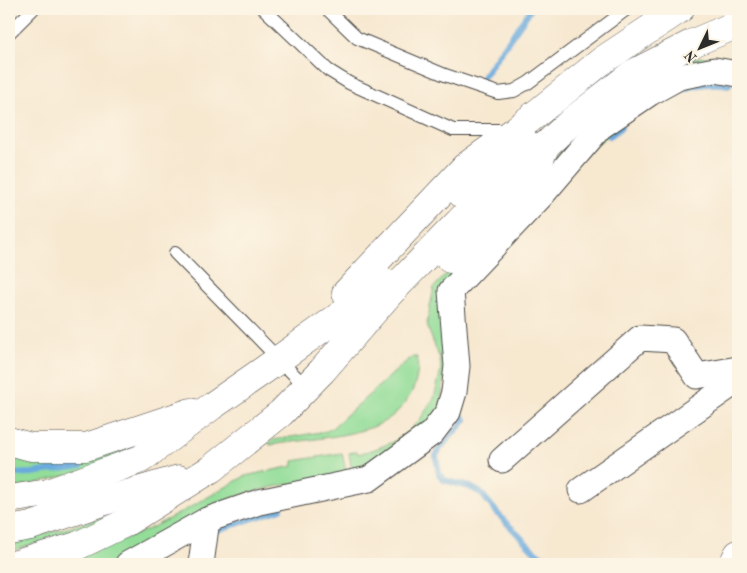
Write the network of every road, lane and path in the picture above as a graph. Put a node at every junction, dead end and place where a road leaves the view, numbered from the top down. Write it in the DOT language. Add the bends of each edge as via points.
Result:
graph roads {
  1 [pos="33,9"];
  2 [pos="264,9"];
  3 [pos="326,9"];
  4 [pos="628,9"];
  5 [pos="680,9"];
  6 [pos="738,24"];
  7 [pos="9,34"];
  8 [pos="693,43"];
  9 [pos="738,46"];
  10 [pos="738,74"];
  11 [pos="516,130"];
  12 [pos="546,145"];
  13 [pos="175,252"];
  14 [pos="289,352"];
  15 [pos="738,369"];
  16 [pos="314,379"];
  17 [pos="738,386"];
  18 [pos="212,406"];
  19 [pos="9,440"];
  20 [pos="502,460"];
  21 [pos="212,469"];
  22 [pos="581,490"];
  23 [pos="9,499"];
  24 [pos="207,520"];
  25 [pos="9,530"];
  26 [pos="738,554"];
  27 [pos="17,564"];
  28 [pos="128,564"];
  29 [pos="201,564"];
  30 [pos="733,564"];
  1 -- 7 [label="lane"];
  2 -- 11 [label="lane" via="328,70 349,83 453,130"];
  3 -- 4 [label="lane" via="357,38 498,93 514,92 528,83"];
  5 -- 11 [label="highway" via="603,60"];
  6 -- 8 [label="highway"];
  8 -- 9 [label="highway"];
  8 -- 12 [label="highway" via="632,74"];
  10 -- 24 [label="street" via="715,70 679,77 600,127 541,196 450,292 457,366 454,392 448,412 432,433 369,479 259,502"];
  11 -- 12 [label="lane"];
  11 -- 14 [label="highway" via="470,186 369,295"];
  12 -- 16 [label="highway" via="534,174 401,309"];
  13 -- 14 [label="lane"];
  14 -- 16 [label="lane"];
  14 -- 18 [label="highway"];
  15 -- 20 [label="street" via="697,376 672,340 640,338"];
  16 -- 21 [label="highway" via="281,413"];
  17 -- 22 [label="street" via="731,385"];
  18 -- 19 [label="highway" via="86,447 31,447"];
  18 -- 23 [label="highway" via="141,459 48,493"];
  21 -- 25 [label="highway" via="32,526"];
  21 -- 27 [label="highway" via="124,524 77,546"];
  24 -- 28 [label="street"];
  24 -- 29 [label="street"];
  26 -- 30 [label="highway"];
}
